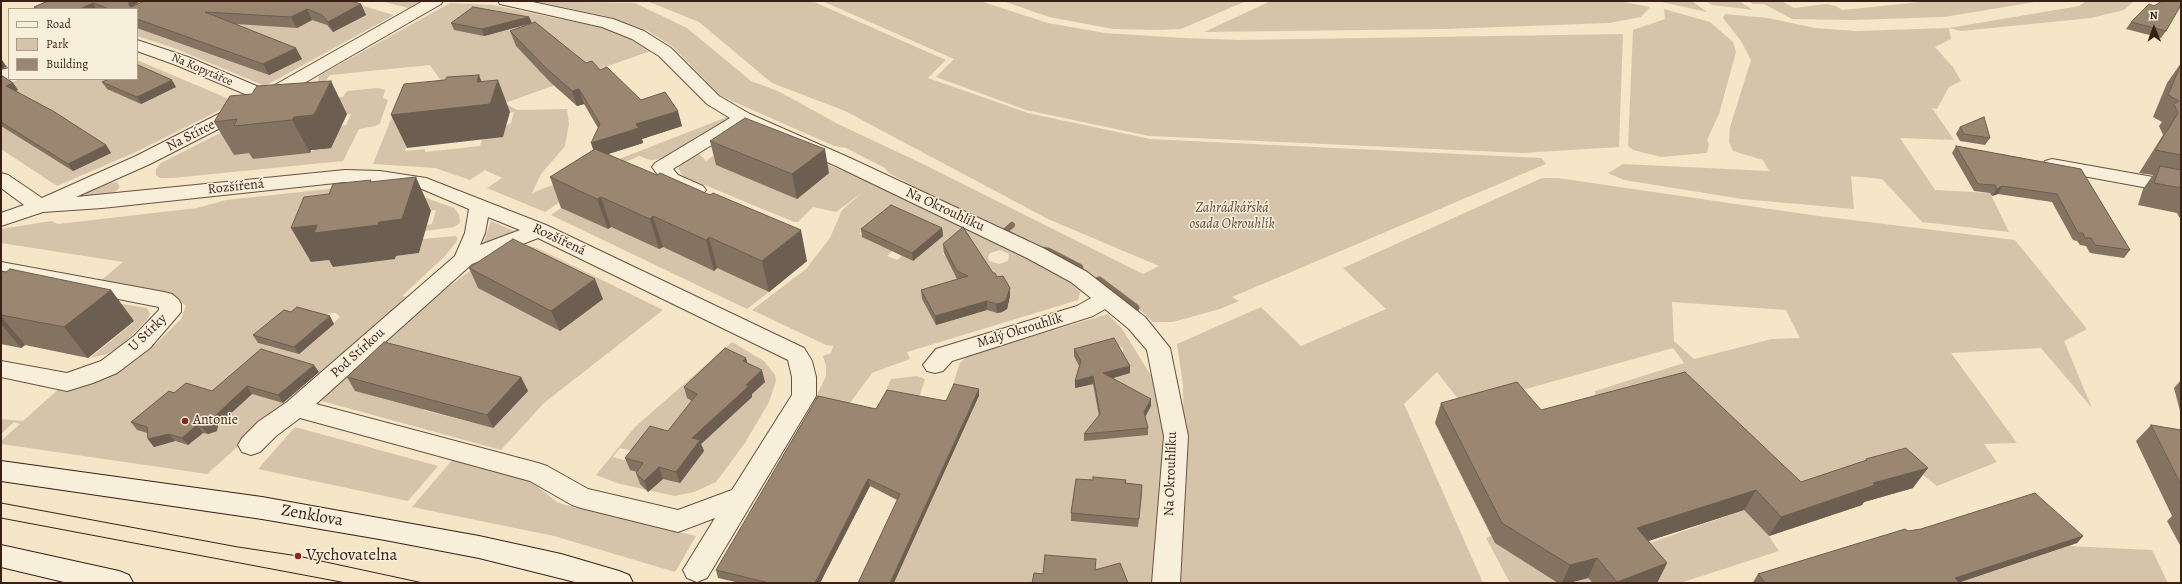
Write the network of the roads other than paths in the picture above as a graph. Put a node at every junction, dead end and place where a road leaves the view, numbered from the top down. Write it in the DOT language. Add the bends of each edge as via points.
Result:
graph roads {
  1 [pos="435,1"];
  2 [pos="506,1"];
  3 [pos="138,44"];
  4 [pos="267,97"];
  5 [pos="743,118"];
  6 [pos="143,160"];
  7 [pos="2032,161"];
  8 [pos="1,179"];
  9 [pos="2181,188"];
  10 [pos="145,197"];
  11 [pos="715,198"];
  12 [pos="480,205"];
  13 [pos="40,206"];
  14 [pos="1,220"];
  15 [pos="539,230"];
  16 [pos="464,259"];
  17 [pos="1,269"];
  18 [pos="1106,299"];
  19 [pos="935,365"];
  20 [pos="1,369"];
  21 [pos="296,408"];
  22 [pos="251,445"];
  23 [pos="1,471"];
  24 [pos="740,498"];
  25 [pos="1,556"];
  26 [pos="697,570"];
  27 [pos="119,583"];
  28 [pos="619,583"];
  29 [pos="1166,583"];
  1 -- 4 [label="street, Na Stírce"];
  2 -- 5 [label="street, Na Okrouhlíku" via="607,23 638,35 665,52 713,100"];
  3 -- 4 [label="street, Na Kopytářce"];
  4 -- 6 [label="street, Na Stírce"];
  5 -- 11 [label="street" via="662,167 671,179"];
  5 -- 18 [label="street, Na Okrouhlíku" via="1036,253 1079,277"];
  6 -- 10 [label="street" via="132,182"];
  6 -- 13 [label="street, Na Stírce"];
  7 -- 9 [label="street"];
  8 -- 13 [label="street"];
  10 -- 12 [label="street, Rozšířená" via="345,176 380,177 426,184"];
  10 -- 13 [label="street, Rozšířená"];
  12 -- 15 [label="street, Rozšířená"];
  12 -- 16 [label="street, Pod Stírkou" via="475,233"];
  13 -- 14 [label="street, Na Stírce"];
  15 -- 16 [label="street, Pod Stírkou"];
  15 -- 24 [label="street, Rozšířená" via="796,354 804,377 804,396"];
  16 -- 21 [label="street, Pod Stírkou"];
  17 -- 20 [label="street, U Stírky" via="164,298 170,304 170,312 142,342 110,367 85,377 67,382"];
  18 -- 19 [label="street, Malý Okrouhlík" via="1085,311 944,355"];
  18 -- 29 [label="street, Na Okrouhlíku" via="1137,323 1158,348 1176,436"];
  21 -- 22 [label="street, Pod Stírkou" via="267,429"];
  21 -- 24 [label="street" via="538,473 581,498 678,521"];
  23 -- 28 [label="street, Zenklova" via="254,507 385,529 561,566"];
  24 -- 26 [label="street, Rozšířená"];
  25 -- 27 [label="street"];
}
